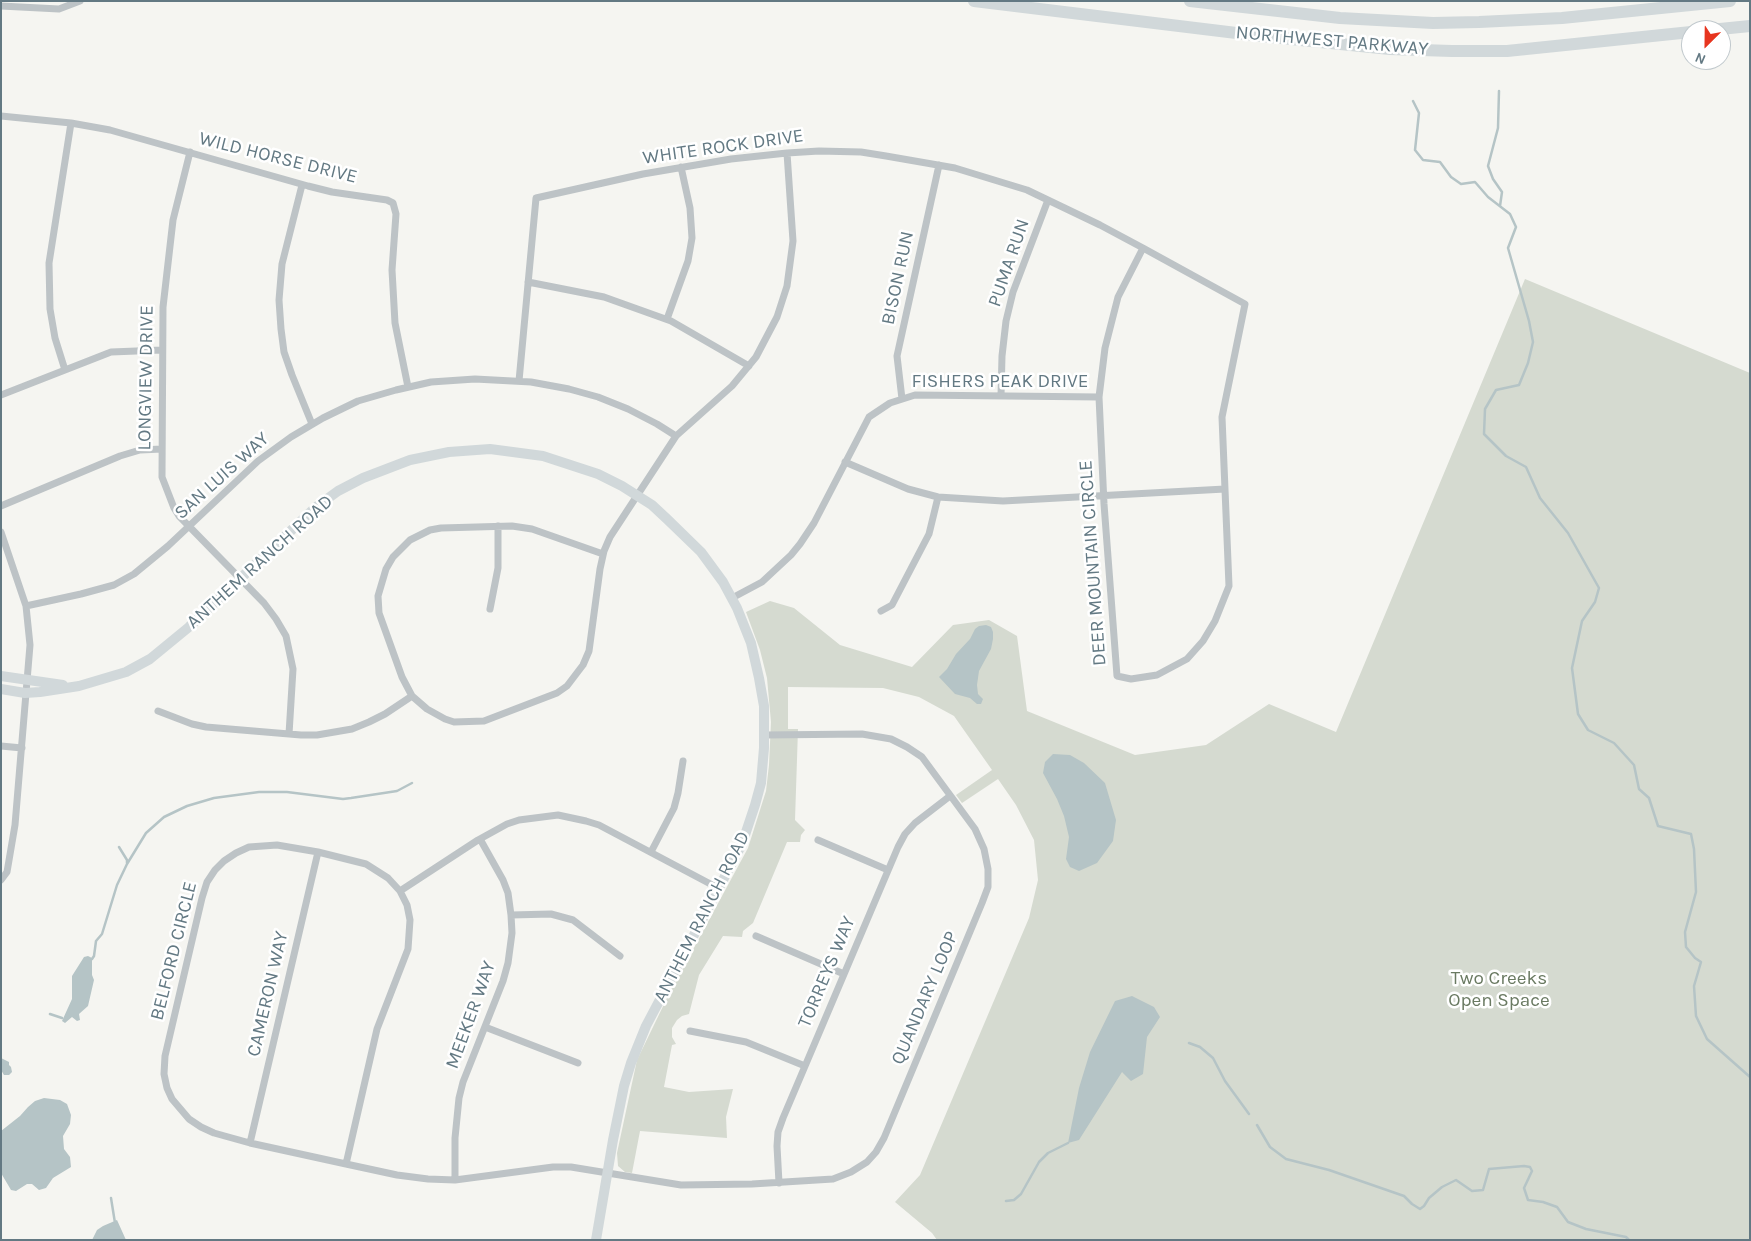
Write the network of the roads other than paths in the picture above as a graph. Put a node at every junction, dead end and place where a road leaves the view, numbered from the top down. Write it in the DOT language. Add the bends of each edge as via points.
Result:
graph roads {
  1 [pos="80,1"];
  2 [pos="974,1"];
  3 [pos="1190,1"];
  4 [pos="1730,1"];
  5 [pos="1,6"];
  6 [pos="1750,26"];
  7 [pos="1731,28"];
  8 [pos="1681,33"];
  9 [pos="1,116"];
  10 [pos="70,123"];
  11 [pos="190,152"];
  12 [pos="787,153"];
  13 [pos="939,165"];
  14 [pos="681,167"];
  15 [pos="302,184"];
  16 [pos="1048,200"];
  17 [pos="1143,248"];
  18 [pos="528,282"];
  19 [pos="667,319"];
  20 [pos="162,350"];
  21 [pos="748,366"];
  22 [pos="65,370"];
  23 [pos="519,381"];
  24 [pos="408,387"];
  25 [pos="1,395"];
  26 [pos="1001,396"];
  27 [pos="1099,397"];
  28 [pos="902,399"];
  29 [pos="312,424"];
  30 [pos="676,436"];
  31 [pos="162,449"];
  32 [pos="845,462"];
  33 [pos="1225,489"];
  34 [pos="637,495"];
  35 [pos="1104,496"];
  36 [pos="938,497"];
  37 [pos="1,506"];
  38 [pos="498,526"];
  39 [pos="189,527"];
  40 [pos="1,532"];
  41 [pos="604,554"];
  42 [pos="239,579"];
  43 [pos="732,598"];
  44 [pos="26,606"];
  45 [pos="490,609"];
  46 [pos="881,612"];
  47 [pos="1,676"];
  48 [pos="27,680"];
  49 [pos="79,686"];
  50 [pos="1,690"];
  51 [pos="26,693"];
  52 [pos="412,696"];
  53 [pos="158,711"];
  54 [pos="289,734"];
  55 [pos="765,735"];
  56 [pos="1,746"];
  57 [pos="22,748"];
  58 [pos="683,761"];
  59 [pos="950,796"];
  60 [pos="480,839"];
  61 [pos="818,840"];
  62 [pos="318,852"];
  63 [pos="651,852"];
  64 [pos="888,870"];
  65 [pos="1,880"];
  66 [pos="718,888"];
  67 [pos="400,891"];
  68 [pos="512,916"];
  69 [pos="756,936"];
  70 [pos="620,956"];
  71 [pos="844,974"];
  72 [pos="485,1027"];
  73 [pos="690,1031"];
  74 [pos="578,1063"];
  75 [pos="805,1066"];
  76 [pos="250,1143"];
  77 [pos="346,1164"];
  78 [pos="607,1173"];
  79 [pos="455,1180"];
  80 [pos="779,1183"];
  81 [pos="596,1240"];
  1 -- 5 [label="street" via="59,9"];
  2 -- 8 [label="highway, NORTHWEST PARKWAY" via="1390,49 1508,51"];
  3 -- 4 [label="highway, NORTHWEST PARKWAY" via="1333,18 1442,22 1562,18"];
  6 -- 7 [label="highway"];
  9 -- 10 [label="street, WILD HORSE DRIVE"];
  10 -- 11 [label="street, WILD HORSE DRIVE" via="110,130"];
  10 -- 22 [label="street" via="49,263 50,309"];
  11 -- 15 [label="street, WILD HORSE DRIVE"];
  11 -- 20 [label="street, LONGVIEW DRIVE" via="173,220 163,307"];
  12 -- 13 [label="street, WHITE ROCK DRIVE" via="861,152"];
  12 -- 14 [label="street, WHITE ROCK DRIVE"];
  12 -- 21 [label="street" via="793,241 787,286 777,317"];
  13 -- 16 [label="street, WHITE ROCK DRIVE" via="1027,190"];
  13 -- 28 [label="street, BISON RUN" via="897,356"];
  14 -- 18 [label="street, WHITE ROCK DRIVE" via="536,198"];
  14 -- 19 [label="street" via="690,208 692,238 688,261"];
  15 -- 24 [label="street, WILD HORSE DRIVE" via="394,203 392,270 395,323"];
  15 -- 29 [label="street" via="282,264 279,300 284,352"];
  16 -- 17 [label="street, WHITE ROCK DRIVE"];
  16 -- 26 [label="street, PUMA RUN" via="1013,292 1006,321"];
  17 -- 27 [label="street, DEER MOUNTAIN CIRCLE" via="1118,297 1105,348"];
  17 -- 33 [label="street, DEER MOUNTAIN CIRCLE" via="1245,304 1222,417"];
  18 -- 19 [label="street" via="604,297"];
  18 -- 23 [label="street, WHITE ROCK DRIVE"];
  19 -- 21 [label="street"];
  20 -- 22 [label="street" via="111,352"];
  20 -- 31 [label="street, LONGVIEW DRIVE"];
  21 -- 30 [label="street" via="732,386"];
  22 -- 25 [label="street"];
  23 -- 24 [label="street, SAN LUIS WAY" via="466,379"];
  23 -- 30 [label="street, SAN LUIS WAY" via="598,397 628,409"];
  24 -- 29 [label="street, SAN LUIS WAY" via="358,402"];
  26 -- 27 [label="street, FISHERS PEAK DRIVE"];
  26 -- 28 [label="street, FISHERS PEAK DRIVE" via="915,395"];
  27 -- 35 [label="street, DEER MOUNTAIN CIRCLE"];
  28 -- 32 [label="street, FISHERS PEAK DRIVE" via="869,417"];
  29 -- 39 [label="street, SAN LUIS WAY" via="258,461"];
  30 -- 34 [label="street"];
  31 -- 37 [label="street" via="140,450 120,456"];
  31 -- 39 [label="street, LONGVIEW DRIVE" via="162,478 174,508"];
  32 -- 36 [label="street" via="908,490"];
  32 -- 43 [label="street, FISHERS PEAK DRIVE" via="814,523 797,548 762,582"];
  33 -- 35 [label="street"];
  33 -- 35 [label="street, DEER MOUNTAIN CIRCLE" via="1229,586 1215,621 1187,659 1157,674 1131,679 1117,676"];
  34 -- 41 [label="street" via="610,537"];
  34 -- 42 [label="street, ANTHEM RANCH ROAD" via="598,474 543,456 490,449 449,452 410,460 363,478 316,507"];
  34 -- 43 [label="street, ANTHEM RANCH ROAD" via="668,519 701,552"];
  35 -- 36 [label="street" via="1003,501"];
  36 -- 46 [label="street" via="929,534 892,605"];
  38 -- 41 [label="street" via="532,529"];
  38 -- 45 [label="street" via="498,568"];
  38 -- 52 [label="street" via="430,530 410,540 386,569 378,596 379,613"];
  39 -- 42 [label="street, LONGVIEW DRIVE"];
  39 -- 44 [label="street, SAN LUIS WAY" via="134,574 114,584"];
  40 -- 44 [label="street"];
  41 -- 52 [label="street" via="598,576 589,651 584,665 567,686 557,693 484,721 469,722 445,719"];
  42 -- 49 [label="street, ANTHEM RANCH ROAD" via="189,627 150,658 126,672"];
  42 -- 54 [label="street, LONGVIEW DRIVE" via="266,606 286,636 293,669"];
  43 -- 55 [label="street, ANTHEM RANCH ROAD" via="751,643 760,678"];
  44 -- 48 [label="street" via="30,645"];
  47 -- 48 [label="street, ANTHEM RANCH ROAD"];
  48 -- 49 [label="street, ANTHEM RANCH ROAD"];
  48 -- 51 [label="street"];
  49 -- 51 [label="street, ANTHEM RANCH ROAD"];
  50 -- 51 [label="street, ANTHEM RANCH ROAD"];
  51 -- 57 [label="street"];
  52 -- 54 [label="street" via="385,714 352,729"];
  53 -- 54 [label="street" via="206,727"];
  55 -- 59 [label="street, QUANDARY LOOP" via="862,734 891,739 922,757"];
  55 -- 66 [label="street, ANTHEM RANCH ROAD" via="761,783 755,805 742,844"];
  56 -- 57 [label="street"];
  57 -- 65 [label="street" via="12,854"];
  58 -- 63 [label="street" via="674,808"];
  59 -- 64 [label="street, TORREYS WAY" via="905,834"];
  59 -- 80 [label="street, QUANDARY LOOP" via="984,849 988,887 884,1138 867,1162 852,1172 833,1179"];
  60 -- 63 [label="street" via="519,820 558,815 599,825"];
  60 -- 67 [label="street"];
  60 -- 68 [label="street, MEEKER WAY" via="498,867"];
  61 -- 64 [label="street"];
  62 -- 67 [label="street, BELFORD CIRCLE" via="366,864 388,878"];
  62 -- 76 [label="street, CAMERON WAY"];
  62 -- 76 [label="street, BELFORD CIRCLE" via="277,845 249,847 215,870 202,898 166,1049 164,1074 172,1100 180,1110 214,1134"];
  63 -- 66 [label="street"];
  64 -- 71 [label="street, TORREYS WAY"];
  66 -- 78 [label="street, ANTHEM RANCH ROAD" via="637,1044 624,1086"];
  67 -- 77 [label="street, BELFORD CIRCLE" via="410,920 408,950 376,1029"];
  68 -- 70 [label="street" via="551,914 573,920"];
  68 -- 72 [label="street, MEEKER WAY" via="508,963"];
  69 -- 71 [label="street"];
  71 -- 75 [label="street, TORREYS WAY"];
  72 -- 74 [label="street"];
  72 -- 79 [label="street, MEEKER WAY" via="459,1098"];
  73 -- 75 [label="street" via="746,1042"];
  75 -- 80 [label="street, TORREYS WAY" via="778,1132"];
  76 -- 77 [label="street, BELFORD CIRCLE"];
  77 -- 79 [label="street, BELFORD CIRCLE" via="403,1176"];
  78 -- 79 [label="street, BELFORD CIRCLE" via="553,1167"];
  78 -- 80 [label="street, QUANDARY LOOP" via="679,1185"];
  78 -- 81 [label="street, ANTHEM RANCH ROAD"];
}
